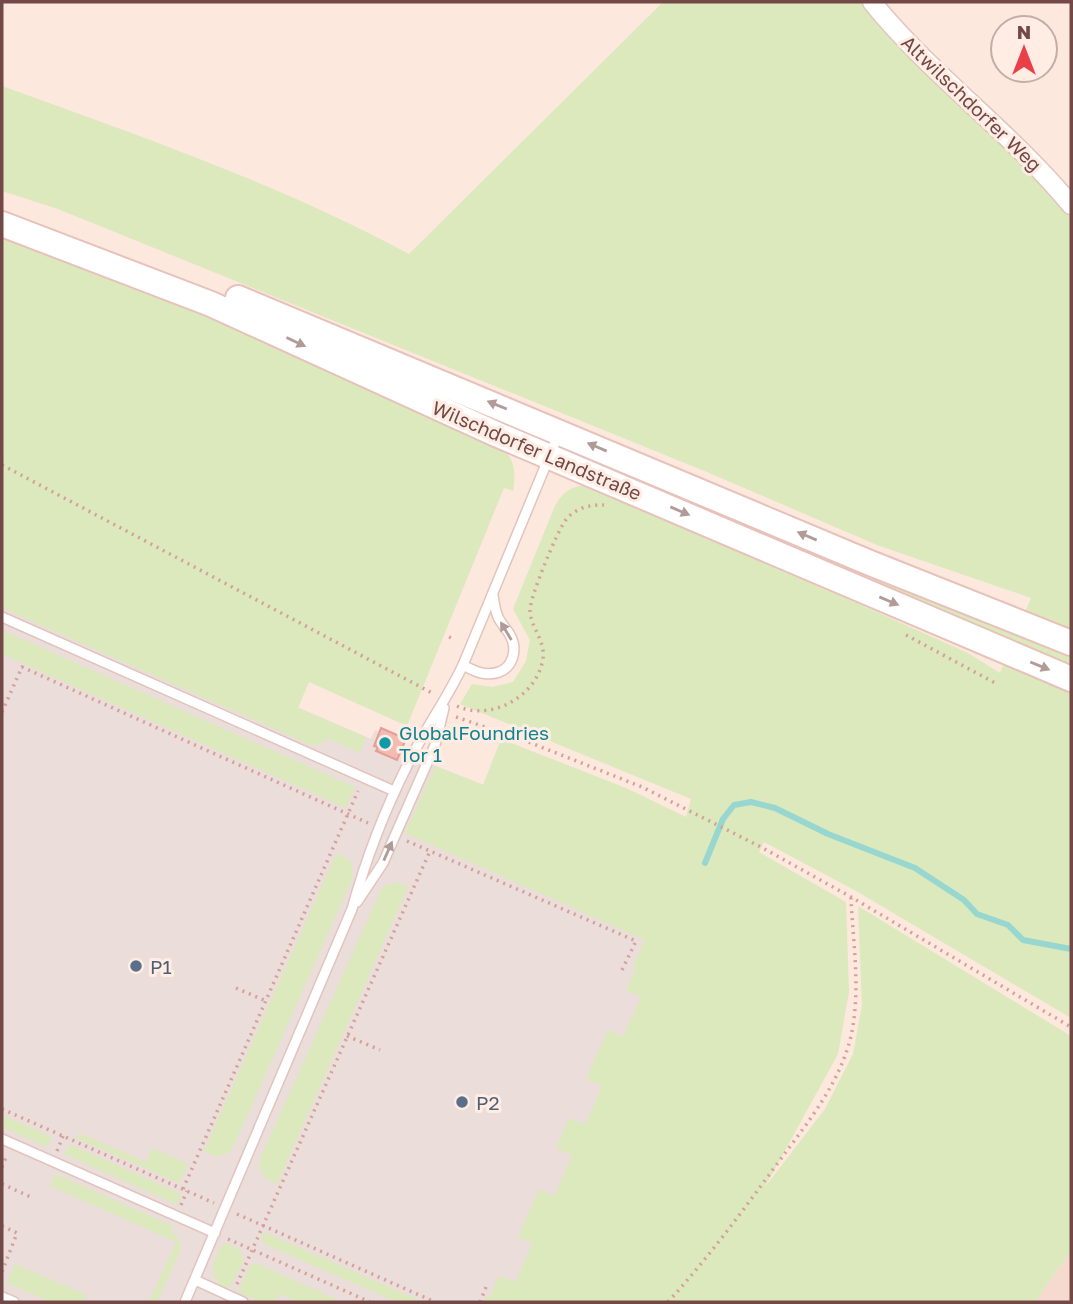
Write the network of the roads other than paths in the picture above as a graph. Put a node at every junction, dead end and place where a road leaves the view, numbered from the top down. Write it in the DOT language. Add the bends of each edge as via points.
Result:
graph roads {
  1 [pos="872,2"];
  2 [pos="1071,205"];
  3 [pos="2,206"];
  4 [pos="2,224"];
  5 [pos="560,431"];
  6 [pos="550,455"];
  7 [pos="493,593"];
  8 [pos="2,617"];
  9 [pos="1071,643"];
  10 [pos="463,665"];
  11 [pos="1071,679"];
  12 [pos="446,701"];
  13 [pos="394,791"];
  14 [pos="352,909"];
  15 [pos="2,1139"];
  16 [pos="215,1233"];
  17 [pos="195,1280"];
  18 [pos="2,1297"];
  19 [pos="13,1302"];
  20 [pos="185,1302"];
  21 [pos="243,1302"];
  1 -- 2 [label="street, Altwilschdorfer Weg" via="1043,170"];
  5 -- 3 [label="main road, Wilschdorfer Landstraße, one-way" via="189,277"];
  4 -- 6 [label="main road, Wilschdorfer Landstraße, one-way" via="211,304"];
  5 -- 6 [label="lane"];
  9 -- 5 [label="main road, Wilschdorfer Landstraße, one-way"];
  6 -- 7 [label="lane"];
  6 -- 11 [label="main road, Wilschdorfer Landstraße, one-way"];
  7 -- 10 [label="lane"];
  10 -- 7 [label="lane, one-way" via="491,675 512,663 514,647 496,614"];
  8 -- 13 [label="lane"];
  10 -- 12 [label="lane"];
  12 -- 13 [label="lane"];
  14 -- 12 [label="lane, one-way" via="383,863 435,744"];
  13 -- 14 [label="lane" via="367,856"];
  14 -- 16 [label="lane"];
  15 -- 16 [label="lane"];
  16 -- 17 [label="lane"];
  17 -- 20 [label="lane"];
  17 -- 21 [label="lane"];
  18 -- 19 [label="lane"];
}
